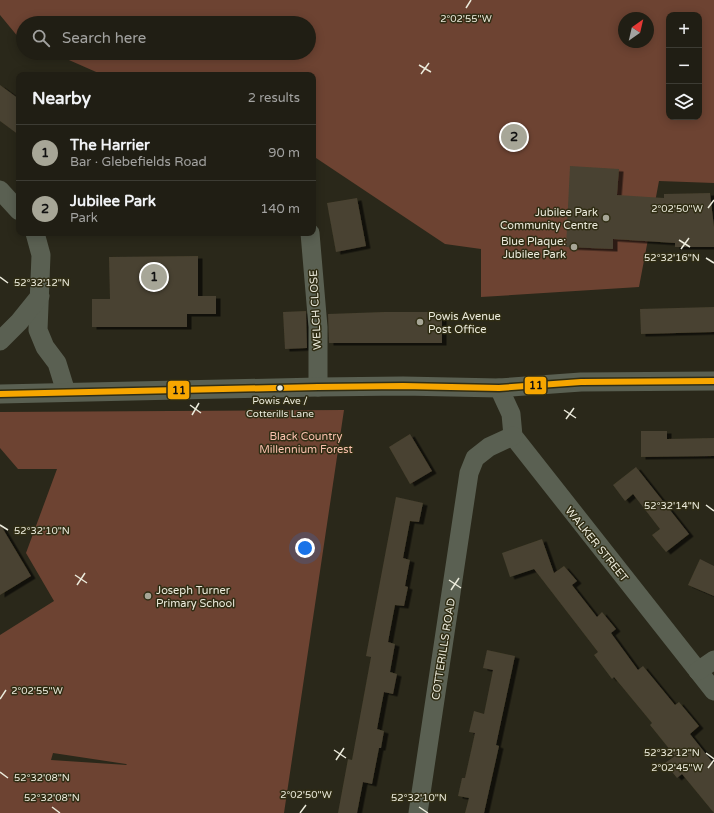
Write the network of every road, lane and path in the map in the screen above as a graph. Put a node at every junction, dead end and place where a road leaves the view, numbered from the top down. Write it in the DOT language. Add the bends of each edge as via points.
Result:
graph roads {
  1 [pos="0,190"];
  2 [pos="16,208"];
  3 [pos="36,236"];
  4 [pos="310,236"];
  5 [pos="40,296"];
  6 [pos="0,341"];
  7 [pos="714,381"];
  8 [pos="318,387"];
  9 [pos="499,388"];
  10 [pos="66,392"];
  11 [pos="0,394"];
  12 [pos="512,436"];
  13 [pos="714,660"];
  14 [pos="698,671"];
  15 [pos="714,691"];
  16 [pos="418,813"];
  1 -- 2 [label="street"];
  3 -- 5 [label="street" via="40,255"];
  4 -- 8 [label="street, WELCH CLOSE" via="318,327"];
  5 -- 6 [label="street"];
  5 -- 10 [label="street" via="38,330 56,363"];
  7 -- 9 [label="street" via="581,382"];
  8 -- 9 [label="street"];
  8 -- 10 [label="street"];
  9 -- 12 [label="street" via="511,414"];
  10 -- 11 [label="street"];
  12 -- 14 [label="street, WALKER STREET"];
  12 -- 16 [label="street, COTTERILLS ROAD" via="489,447 475,458 469,473"];
  13 -- 14 [label="street"];
  14 -- 15 [label="street, WALKER STREET"];
}
